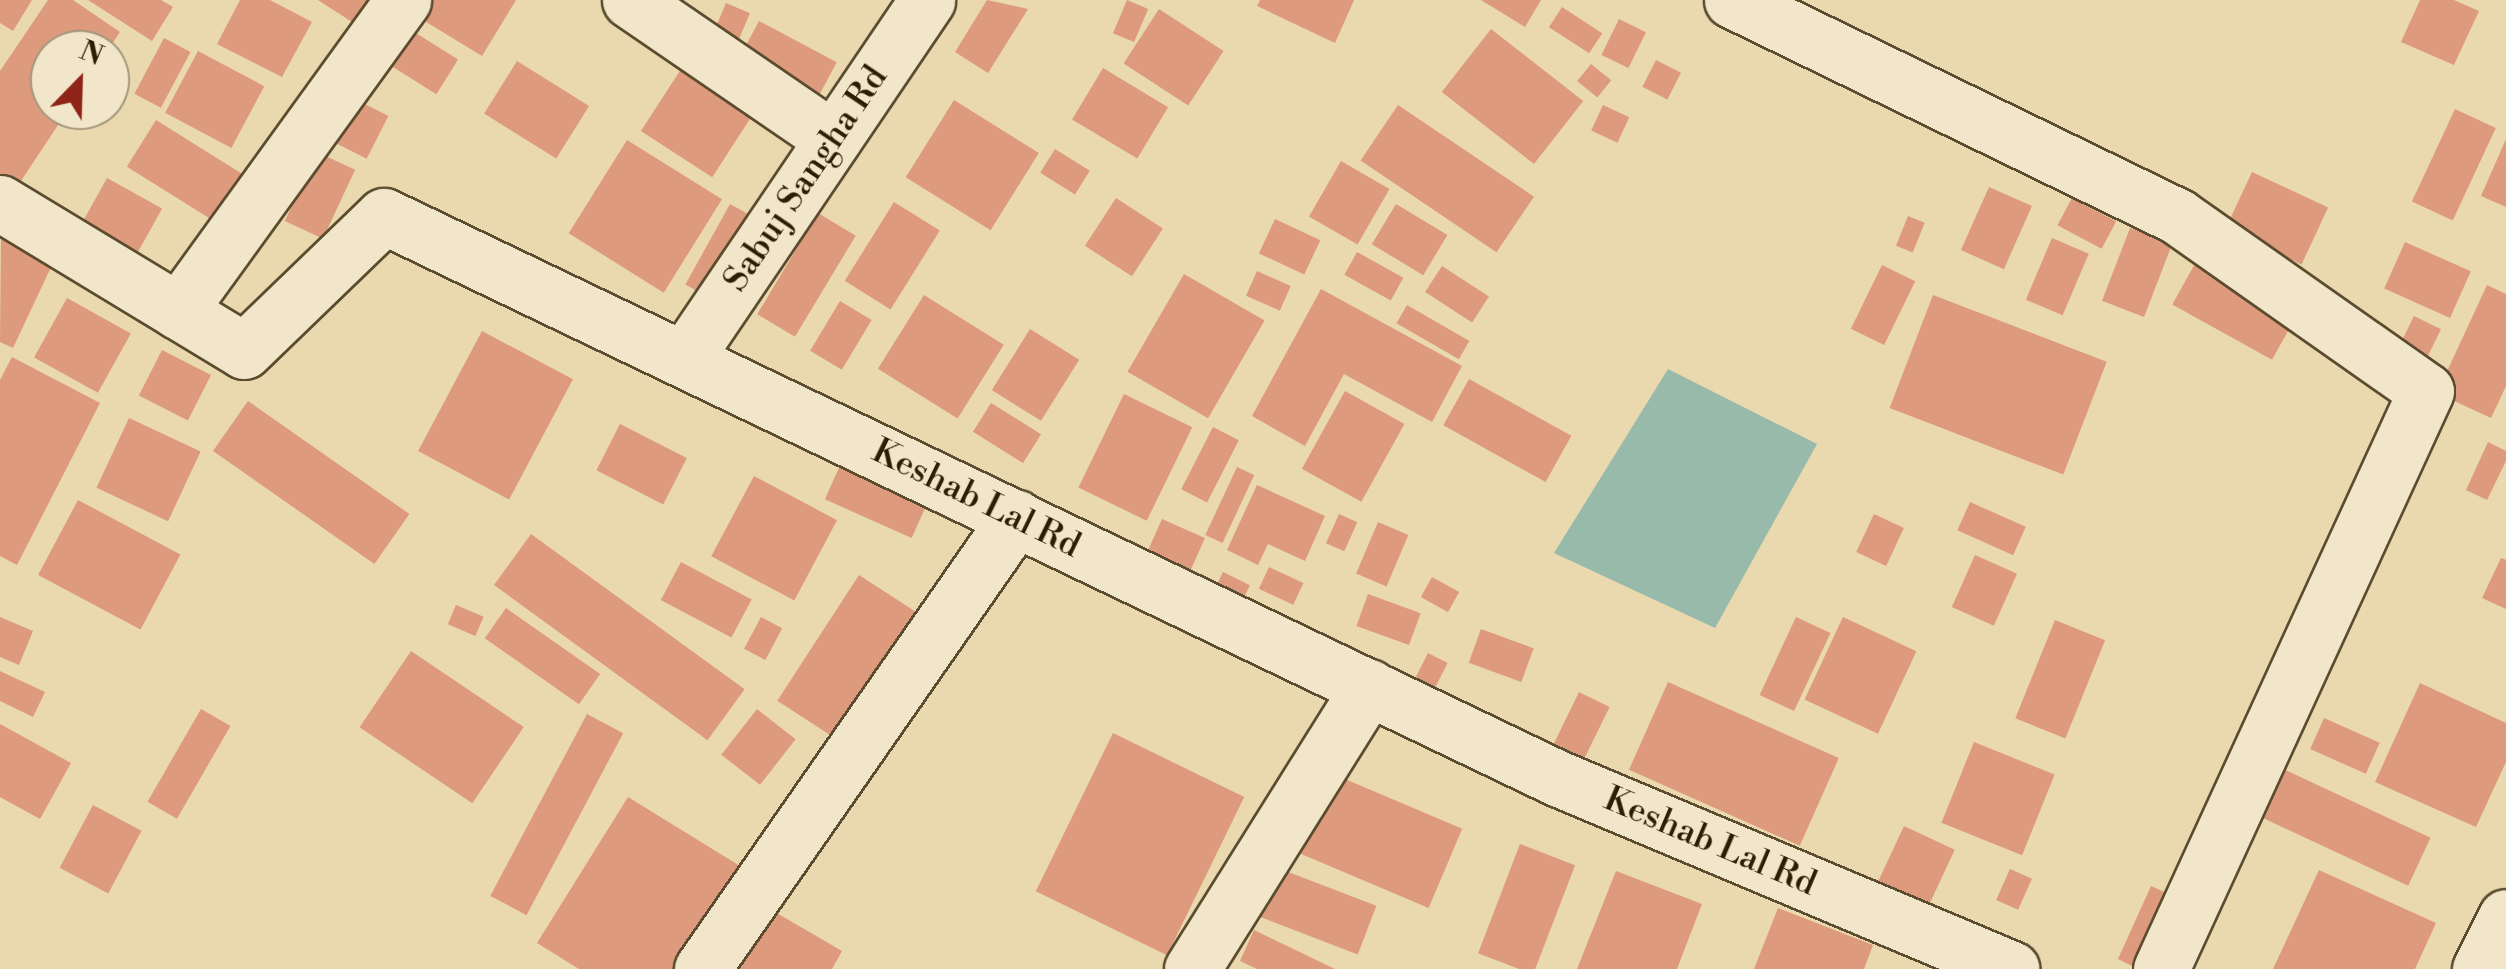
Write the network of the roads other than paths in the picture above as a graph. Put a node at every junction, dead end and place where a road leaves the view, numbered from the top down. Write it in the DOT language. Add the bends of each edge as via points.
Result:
graph roads {
  1 [pos="402,0"];
  2 [pos="630,0"];
  3 [pos="926,0"];
  4 [pos="1732,0"];
  5 [pos="833,139"];
  6 [pos="0,203"];
  7 [pos="178,311"];
  8 [pos="684,358"];
  9 [pos="1016,518"];
  10 [pos="1369,688"];
  11 [pos="2506,917"];
  12 [pos="702,969"];
  13 [pos="1192,969"];
  14 [pos="2011,969"];
  15 [pos="2161,969"];
  16 [pos="2480,969"];
  1 -- 7 [label="street"];
  2 -- 5 [label="street"];
  3 -- 5 [label="street, Sabuj Sangha Rd"];
  4 -- 15 [label="street" via="2177,216 2426,391"];
  5 -- 8 [label="street, Sabuj Sangha Rd"];
  6 -- 7 [label="street, Keshab Lal Rd"];
  7 -- 8 [label="street, Keshab Lal Rd" via="244,351 384,216"];
  8 -- 9 [label="street, Keshab Lal Rd"];
  9 -- 10 [label="street, Keshab Lal Rd"];
  9 -- 12 [label="street"];
  10 -- 13 [label="street"];
  10 -- 14 [label="street, Keshab Lal Rd" via="1557,778"];
  11 -- 16 [label="street"];
}
